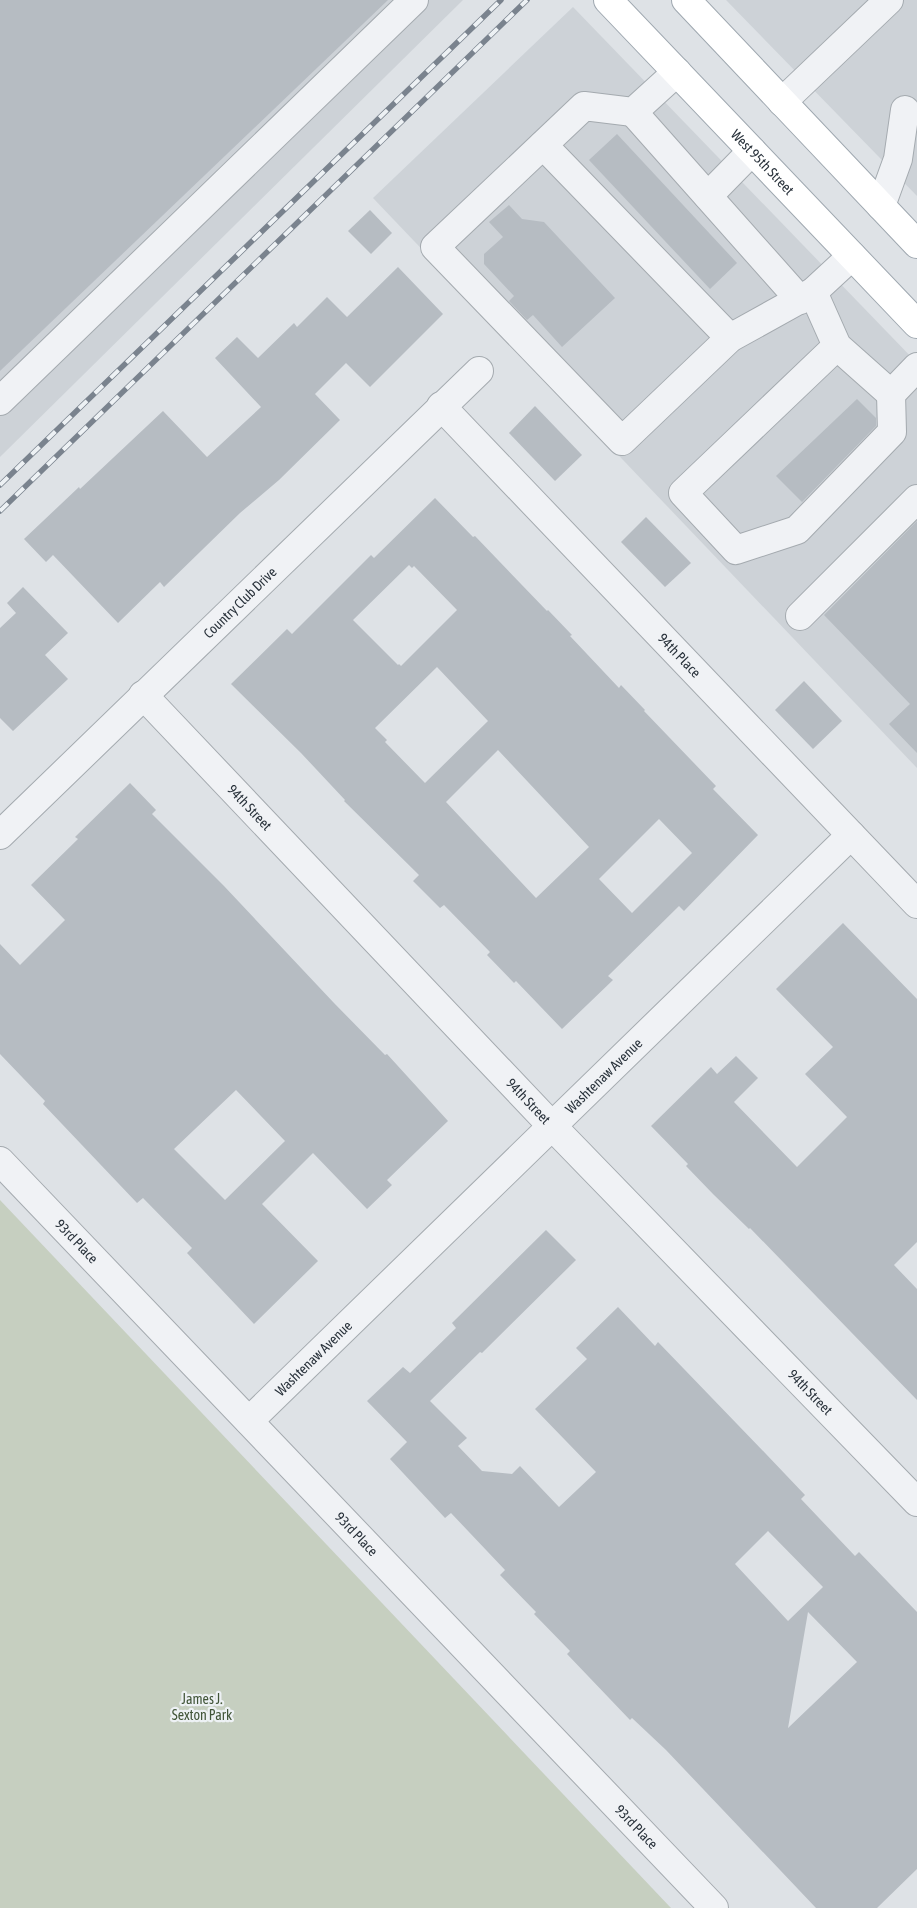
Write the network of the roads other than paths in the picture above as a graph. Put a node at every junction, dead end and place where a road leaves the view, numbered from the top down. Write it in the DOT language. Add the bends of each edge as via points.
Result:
graph roads {
  1 [pos="414,0"];
  2 [pos="608,0"];
  3 [pos="686,0"];
  4 [pos="889,0"];
  5 [pos="677,72"];
  6 [pos="782,102"];
  7 [pos="633,112"];
  8 [pos="911,116"];
  9 [pos="543,145"];
  10 [pos="752,151"];
  11 [pos="708,196"];
  12 [pos="881,206"];
  13 [pos="917,244"];
  14 [pos="852,256"];
  15 [pos="806,296"];
  16 [pos="917,324"];
  17 [pos="730,338"];
  18 [pos="838,346"];
  19 [pos="917,366"];
  20 [pos="479,370"];
  21 [pos="891,394"];
  22 [pos="0,401"];
  23 [pos="441,406"];
  24 [pos="917,499"];
  25 [pos="800,616"];
  26 [pos="144,696"];
  27 [pos="0,835"];
  28 [pos="851,835"];
  29 [pos="917,904"];
  30 [pos="552,1126"];
  31 [pos="0,1161"];
  32 [pos="249,1421"];
  33 [pos="917,1502"];
  34 [pos="714,1908"];
  1 -- 22 [label="street"];
  2 -- 5 [label="main road, West 95th Street"];
  3 -- 6 [label="main road"];
  4 -- 6 [label="street"];
  5 -- 7 [label="street"];
  5 -- 10 [label="main road, West 95th Street"];
  6 -- 12 [label="main road"];
  7 -- 9 [label="street" via="584,106"];
  7 -- 11 [label="street"];
  8 -- 12 [label="street"];
  9 -- 17 [label="street"];
  9 -- 17 [label="street" via="435,248 581,399 622,441"];
  10 -- 11 [label="street"];
  10 -- 14 [label="main road, West 95th Street"];
  11 -- 15 [label="street"];
  12 -- 13 [label="main road"];
  14 -- 15 [label="street"];
  14 -- 16 [label="main road, West 95th Street"];
  15 -- 17 [label="street"];
  15 -- 18 [label="street"];
  18 -- 21 [label="street"];
  18 -- 21 [label="street" via="682,493 736,550 797,530 892,432"];
  19 -- 21 [label="street"];
  20 -- 23 [label="street, Country Club Drive"];
  23 -- 26 [label="street, Country Club Drive"];
  23 -- 28 [label="street, 94th Place"];
  24 -- 25 [label="street"];
  26 -- 27 [label="street, Country Club Drive"];
  26 -- 30 [label="street, 94th Street"];
  28 -- 29 [label="street, 94th Place"];
  28 -- 30 [label="street, Washtenaw Avenue"];
  30 -- 32 [label="street, Washtenaw Avenue"];
  30 -- 33 [label="street, 94th Street"];
  31 -- 32 [label="street, 93rd Place"];
  32 -- 34 [label="street, 93rd Place"];
}
